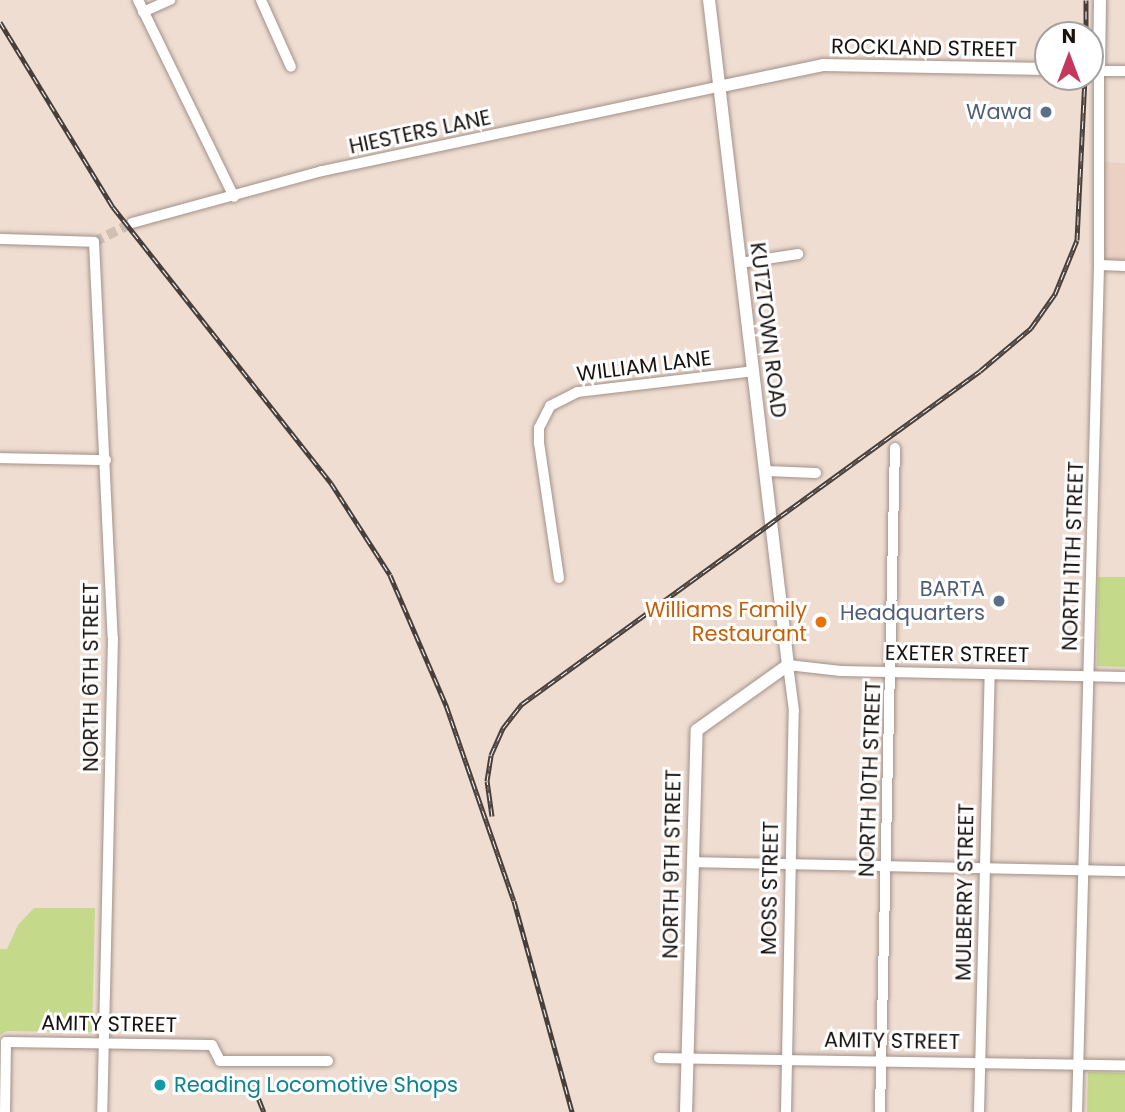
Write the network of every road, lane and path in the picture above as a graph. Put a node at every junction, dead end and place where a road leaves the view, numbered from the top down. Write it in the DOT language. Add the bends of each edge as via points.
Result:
graph roads {
  1 [pos="138,0"];
  2 [pos="170,0"];
  3 [pos="261,0"];
  4 [pos="709,0"];
  5 [pos="1100,0"];
  6 [pos="144,12"];
  7 [pos="1098,21"];
  8 [pos="292,67"];
  9 [pos="1034,69"];
  10 [pos="1104,70"];
  11 [pos="1125,71"];
  12 [pos="718,88"];
  13 [pos="1095,91"];
  14 [pos="234,197"];
  15 [pos="132,223"];
  16 [pos="0,239"];
  17 [pos="798,254"];
  18 [pos="740,263"];
  19 [pos="1099,265"];
  20 [pos="1125,266"];
  21 [pos="754,371"];
  22 [pos="895,447"];
  23 [pos="0,458"];
  24 [pos="106,460"];
  25 [pos="766,471"];
  26 [pos="816,473"];
  27 [pos="559,578"];
  28 [pos="789,665"];
  29 [pos="892,672"];
  30 [pos="990,674"];
  31 [pos="1088,676"];
  32 [pos="1125,677"];
  33 [pos="692,862"];
  34 [pos="789,864"];
  35 [pos="887,866"];
  36 [pos="985,868"];
  37 [pos="1083,870"];
  38 [pos="1125,871"];
  39 [pos="104,1043"];
  40 [pos="687,1056"];
  41 [pos="659,1058"];
  42 [pos="787,1058"];
  43 [pos="881,1060"];
  44 [pos="328,1061"];
  45 [pos="980,1062"];
  46 [pos="1079,1064"];
  47 [pos="1125,1065"];
  48 [pos="5,1112"];
  49 [pos="102,1112"];
  50 [pos="686,1112"];
  51 [pos="786,1112"];
  52 [pos="880,1112"];
  53 [pos="979,1112"];
  54 [pos="1077,1112"];
  1 -- 6 [label="street"];
  2 -- 6 [label="street"];
  3 -- 8 [label="street"];
  4 -- 12 [label="main road, KUTZTOWN ROAD"];
  5 -- 7 [label="main road, NORTH 11TH STREET"];
  6 -- 14 [label="street"];
  9 -- 12 [label="main road, ROCKLAND STREET" via="823,65"];
  10 -- 11 [label="street"];
  12 -- 14 [label="street, HIESTERS LANE" via="322,171"];
  12 -- 18 [label="main road, KUTZTOWN ROAD"];
  13 -- 19 [label="street, NORTH 11TH STREET"];
  14 -- 15 [label="street, HIESTERS LANE"];
  16 -- 24 [label="street, NORTH 6TH STREET" via="94,242"];
  17 -- 18 [label="street"];
  18 -- 21 [label="main road, KUTZTOWN ROAD"];
  19 -- 20 [label="street"];
  19 -- 31 [label="street, NORTH 11TH STREET"];
  21 -- 25 [label="main road, KUTZTOWN ROAD"];
  21 -- 27 [label="street, WILLIAM LANE" via="578,392 550,406 539,428 539,443"];
  22 -- 29 [label="street, NORTH 10TH STREET"];
  23 -- 24 [label="street"];
  24 -- 39 [label="street, NORTH 6TH STREET" via="113,642"];
  25 -- 26 [label="street"];
  25 -- 28 [label="main road, KUTZTOWN ROAD"];
  28 -- 29 [label="street, EXETER STREET"];
  28 -- 33 [label="main road, NORTH 9TH STREET" via="698,727"];
  28 -- 34 [label="street, MOSS STREET" via="794,711"];
  29 -- 30 [label="street, EXETER STREET"];
  29 -- 35 [label="street, NORTH 10TH STREET"];
  30 -- 31 [label="street, EXETER STREET"];
  30 -- 36 [label="street, MULBERRY STREET"];
  31 -- 32 [label="street, EXETER STREET"];
  31 -- 37 [label="street, NORTH 11TH STREET"];
  33 -- 34 [label="street"];
  33 -- 40 [label="main road, NORTH 9TH STREET"];
  34 -- 35 [label="street"];
  34 -- 42 [label="street, MOSS STREET"];
  35 -- 36 [label="street"];
  35 -- 43 [label="street, NORTH 10TH STREET"];
  36 -- 37 [label="street"];
  36 -- 45 [label="street, MULBERRY STREET"];
  37 -- 38 [label="street"];
  37 -- 46 [label="street, NORTH 11TH STREET"];
  39 -- 44 [label="street, AMITY STREET" via="212,1045 220,1061"];
  39 -- 48 [label="street, AMITY STREET" via="6,1042"];
  39 -- 49 [label="street, NORTH 6TH STREET"];
  40 -- 41 [label="street, AMITY STREET"];
  40 -- 42 [label="street, AMITY STREET"];
  40 -- 50 [label="main road, NORTH 9TH STREET"];
  42 -- 43 [label="street, AMITY STREET"];
  42 -- 51 [label="street, MOSS STREET"];
  43 -- 45 [label="street, AMITY STREET"];
  43 -- 52 [label="street, NORTH 10TH STREET"];
  45 -- 46 [label="street, AMITY STREET"];
  45 -- 53 [label="street, MULBERRY STREET"];
  46 -- 47 [label="street, AMITY STREET"];
  46 -- 54 [label="street, NORTH 11TH STREET"];
}
